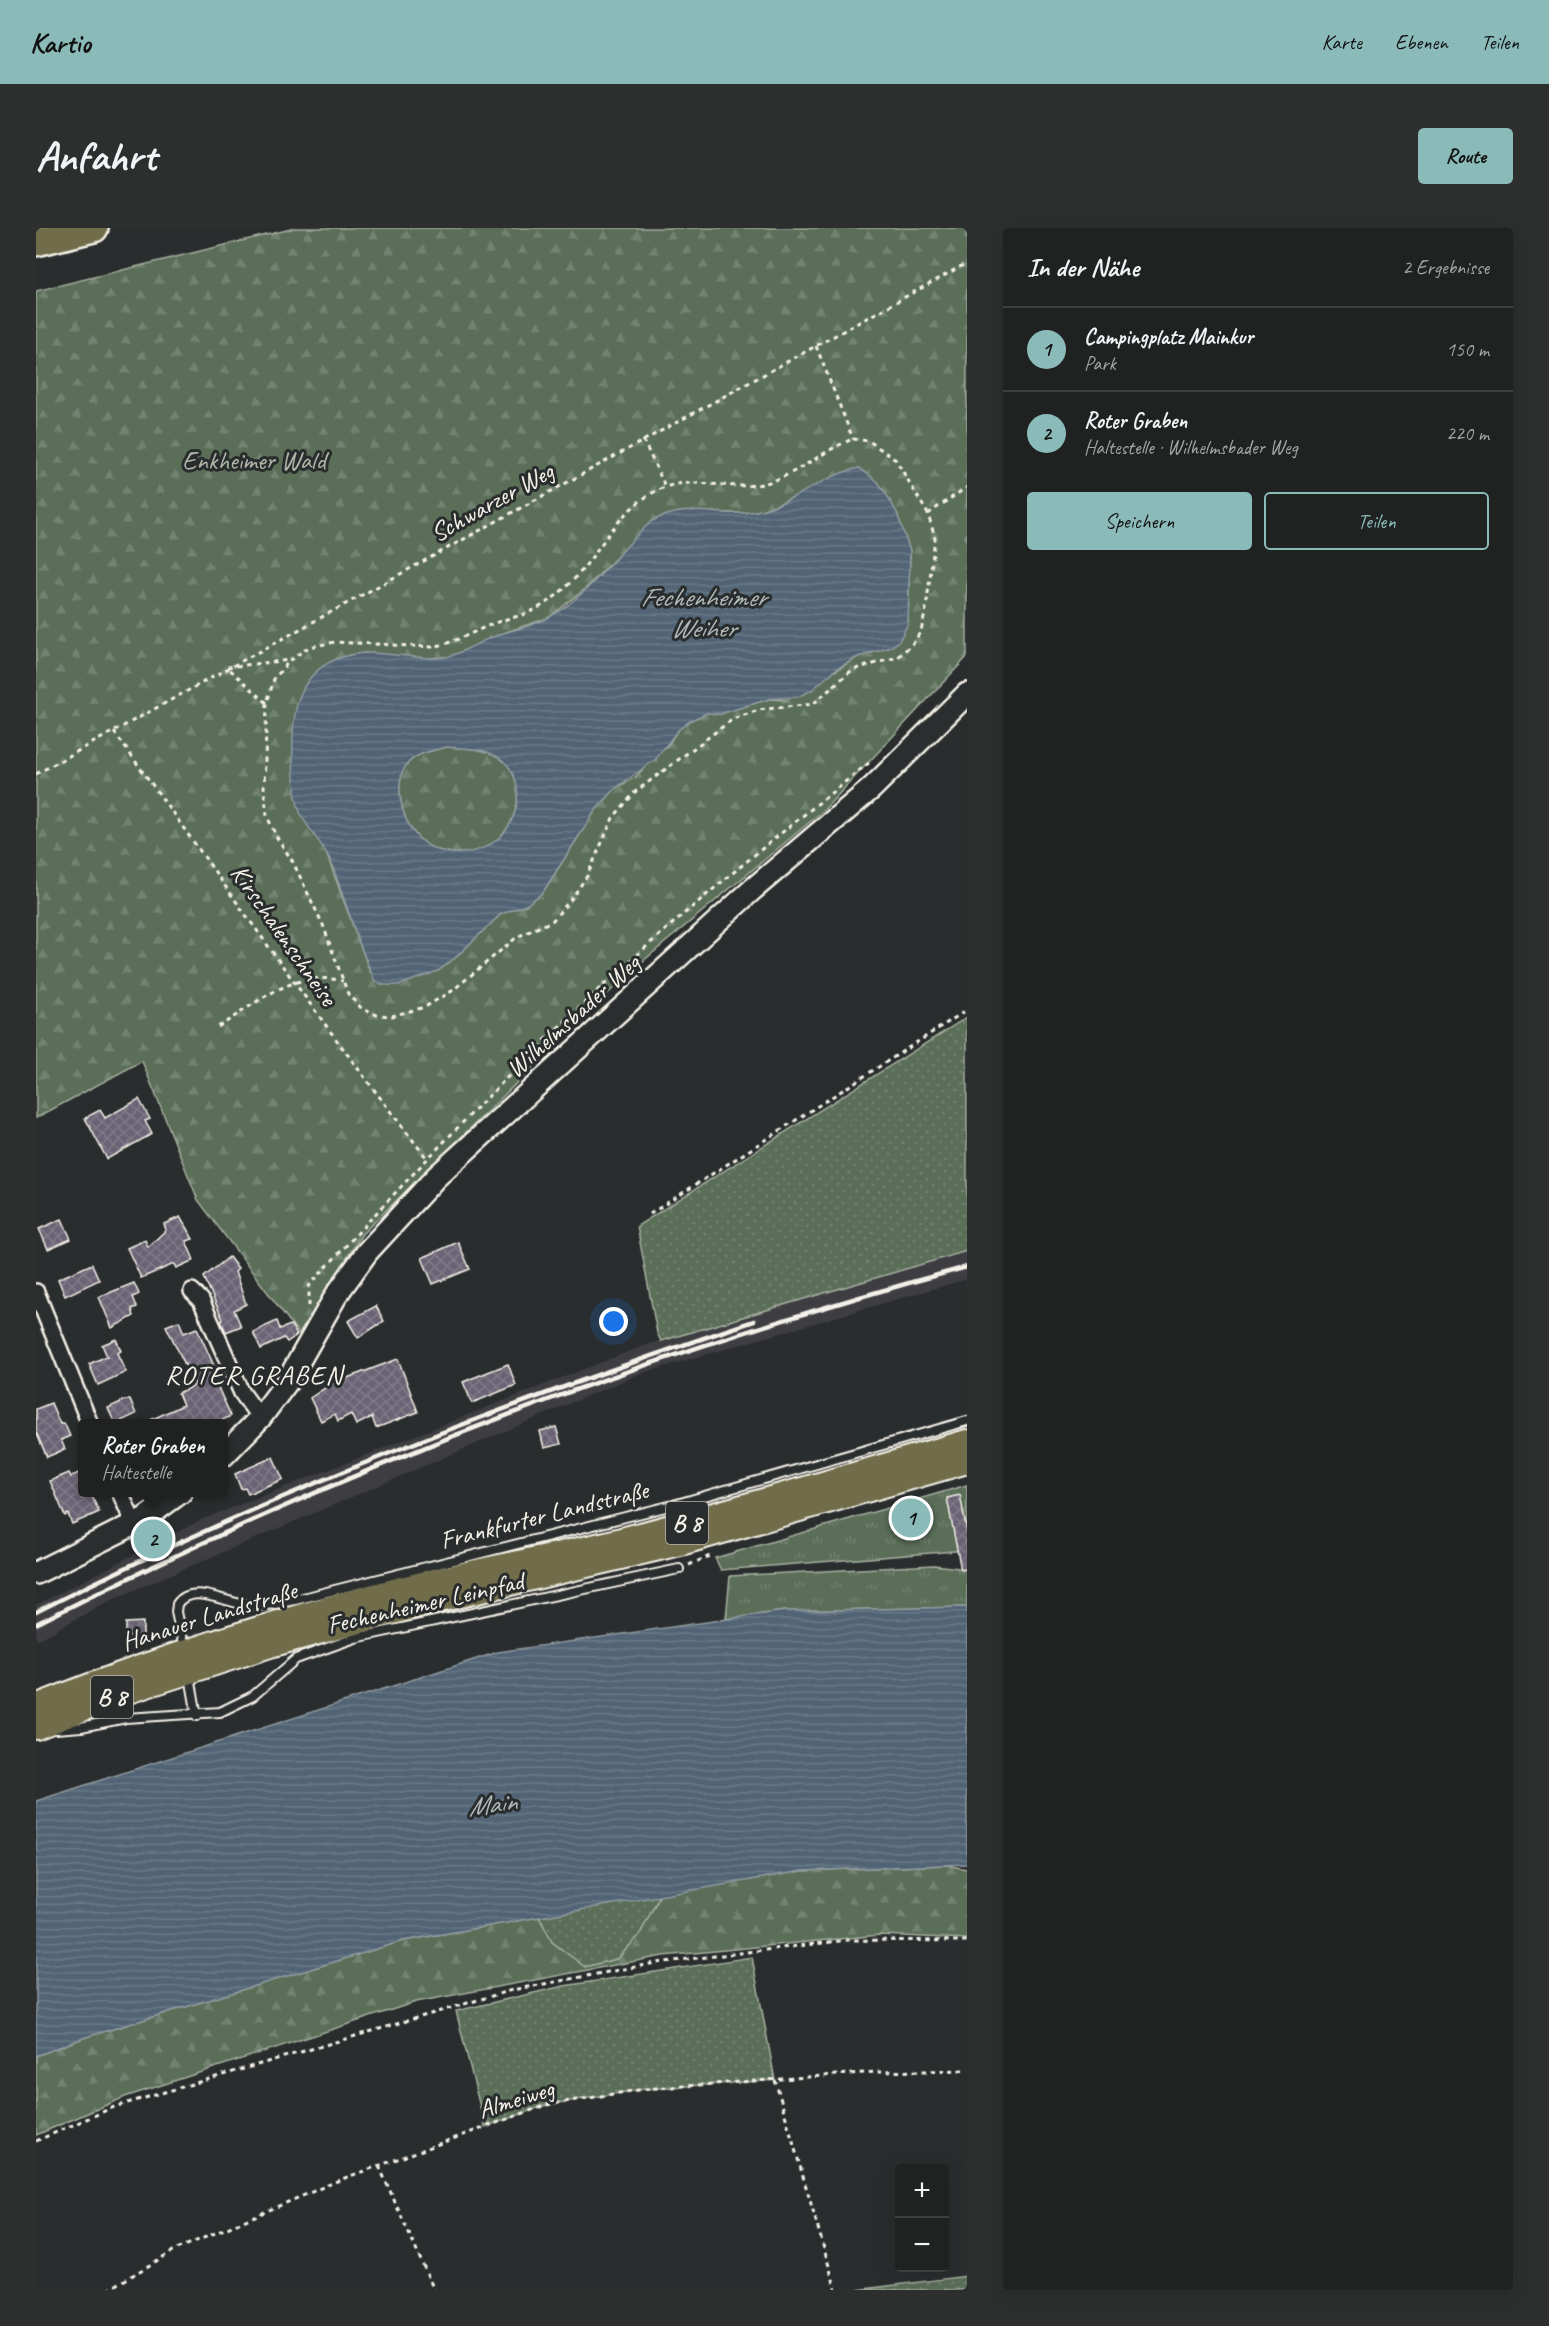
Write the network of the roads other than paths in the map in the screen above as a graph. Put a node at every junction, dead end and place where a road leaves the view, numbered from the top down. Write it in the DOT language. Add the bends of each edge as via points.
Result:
graph roads {
  1 [pos="94,228"];
  2 [pos="36,242"];
  3 [pos="967,694"];
  4 [pos="192,1291"];
  5 [pos="36,1292"];
  6 [pos="260,1418"];
  7 [pos="88,1419"];
  8 [pos="967,1421"];
  9 [pos="967,1442"];
  10 [pos="228,1451"];
  11 [pos="967,1461"];
  12 [pos="122,1497"];
  13 [pos="174,1497"];
  14 [pos="134,1524"];
  15 [pos="679,1569"];
  16 [pos="36,1573"];
  17 [pos="187,1661"];
  18 [pos="36,1707"];
  19 [pos="197,1716"];
  20 [pos="36,1729"];
  1 -- 2 [label="highway"];
  3 -- 6 [label="street, Wilhelmsbader Weg" via="872,788 753,889 436,1177 368,1252 337,1294 287,1382"];
  4 -- 6 [label="street" via="201,1300 242,1393"];
  5 -- 7 [label="street"];
  6 -- 10 [label="street, Wilhelmsbader Weg"];
  8 -- 17 [label="lane, Frankfurter Landstraße" via="673,1505 295,1600 249,1606 205,1594 186,1596 177,1604 176,1612"];
  9 -- 17 [label="main road, Hanauer Landstraße / B 8" via="676,1525 402,1589"];
  11 -- 17 [label="main road, B 8" via="684,1542"];
  12 -- 14 [label="street"];
  13 -- 14 [label="street"];
  14 -- 16 [label="street"];
  15 -- 19 [label="lane, Fechenheimer Leinpfad" via="355,1638 296,1659 241,1703"];
  17 -- 18 [label="main road, Hanauer Landstraße / B 8"];
  17 -- 19 [label="lane"];
  17 -- 20 [label="main road, Hanauer Landstraße / B 8"];
  19 -- 20 [label="lane, Fechenheimer Leinpfad" via="126,1718 81,1727"];
}
